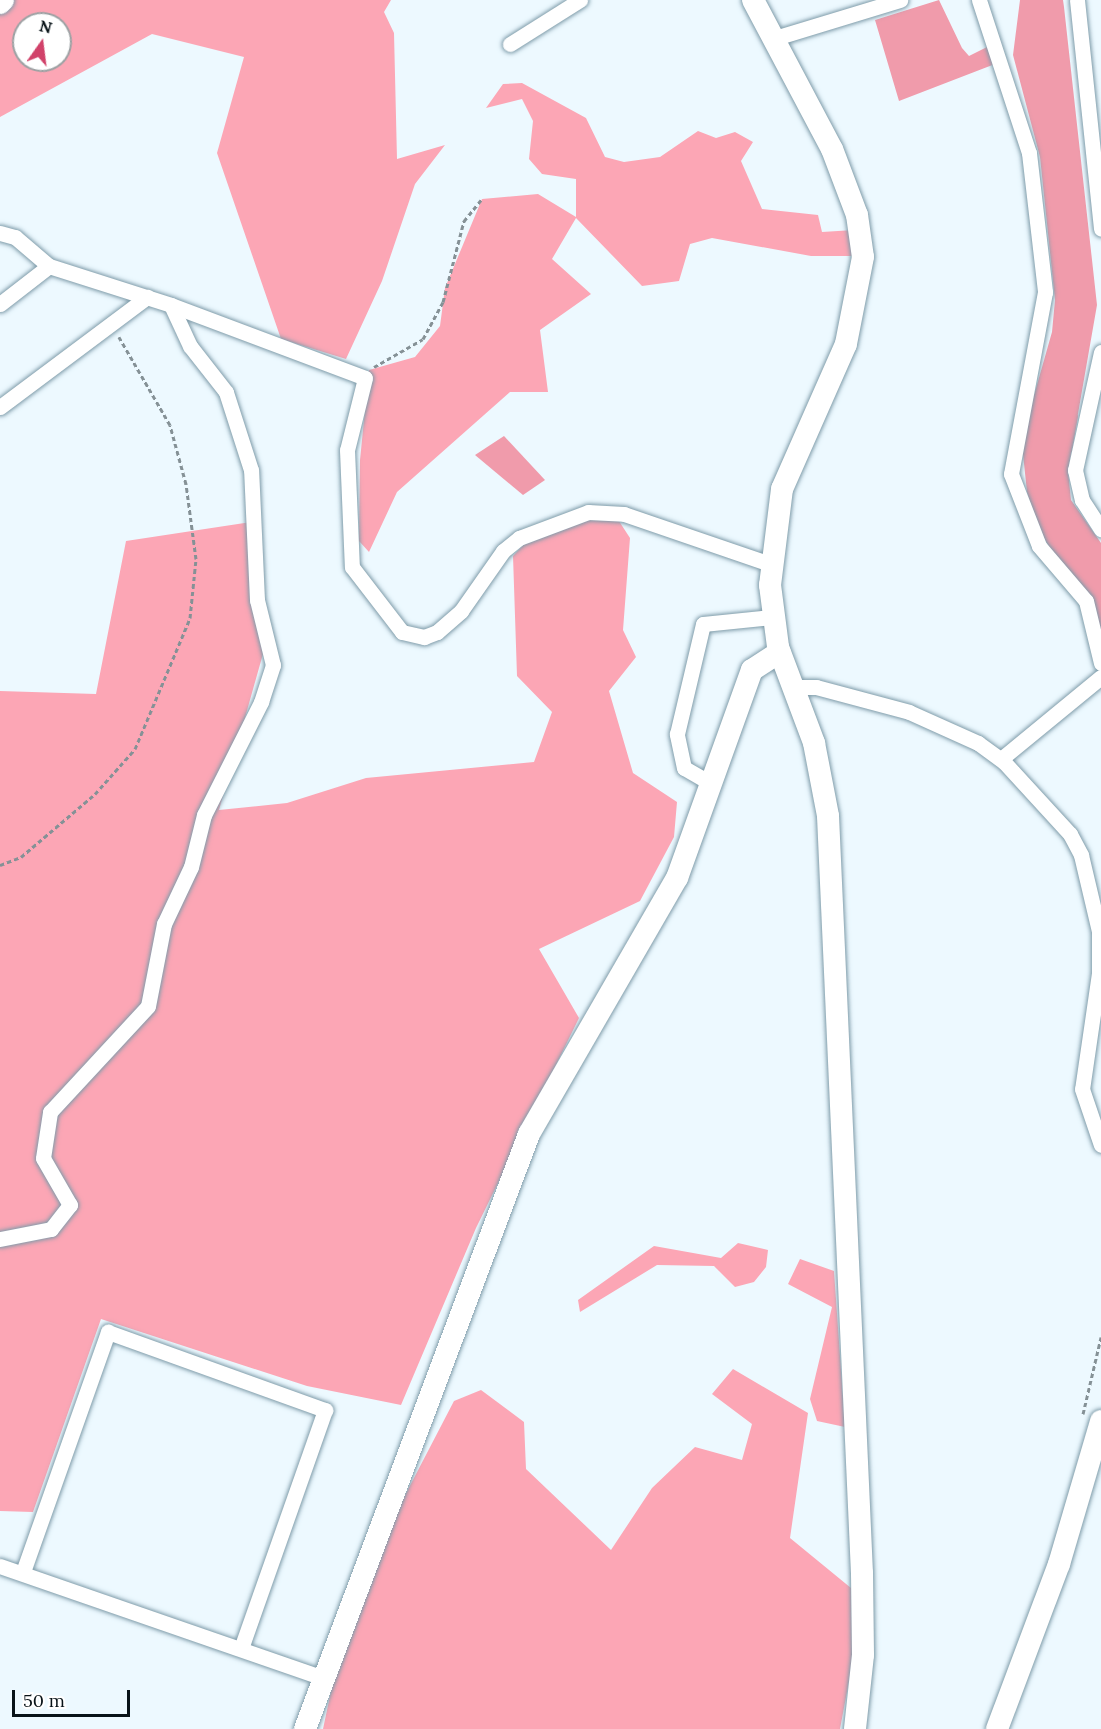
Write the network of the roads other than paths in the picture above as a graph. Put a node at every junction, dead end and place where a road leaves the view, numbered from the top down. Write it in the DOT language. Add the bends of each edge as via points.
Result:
graph roads {
  1 [pos="580,0"];
  2 [pos="753,0"];
  3 [pos="900,0"];
  4 [pos="980,0"];
  5 [pos="1077,0"];
  6 [pos="870,5"];
  7 [pos="776,38"];
  8 [pos="510,44"];
  9 [pos="1101,229"];
  10 [pos="0,232"];
  11 [pos="49,266"];
  12 [pos="147,297"];
  13 [pos="0,304"];
  14 [pos="171,304"];
  15 [pos="1101,352"];
  16 [pos="0,407"];
  17 [pos="1101,529"];
  18 [pos="770,564"];
  19 [pos="772,617"];
  20 [pos="780,652"];
  21 [pos="1101,663"];
  22 [pos="1101,677"];
  23 [pos="792,687"];
  24 [pos="1000,759"];
  25 [pos="712,784"];
  26 [pos="1101,1145"];
  27 [pos="0,1239"];
  28 [pos="1091,1419"];
  29 [pos="0,1566"];
  30 [pos="23,1572"];
  31 [pos="241,1648"];
  32 [pos="323,1678"];
  33 [pos="305,1729"];
  34 [pos="855,1729"];
  35 [pos="997,1729"];
  1 -- 8 [label="street"];
  2 -- 7 [label="street"];
  3 -- 6 [label="street"];
  4 -- 21 [label="street" via="1027,144 1045,292 1012,458 1012,482 1039,546 1086,601"];
  5 -- 9 [label="street"];
  6 -- 7 [label="street"];
  7 -- 18 [label="street" via="840,168 857,214 863,257 846,345 782,489"];
  10 -- 11 [label="street" via="15,237"];
  11 -- 12 [label="street"];
  11 -- 13 [label="street"];
  12 -- 14 [label="street"];
  12 -- 16 [label="street"];
  14 -- 18 [label="street" via="364,378 347,450 352,567 402,632 424,638 437,632 461,611 503,551 519,538 588,512 624,514"];
  14 -- 27 [label="street" via="190,346 226,392 251,470 257,600 273,665 261,702 204,815 191,867 164,924 148,1006 50,1112 43,1158 70,1205 51,1229"];
  15 -- 17 [label="street" via="1075,460 1078,490"];
  18 -- 19 [label="street"];
  19 -- 20 [label="street"];
  19 -- 25 [label="street" via="703,624 677,734 684,768"];
  20 -- 23 [label="street"];
  20 -- 25 [label="street" via="752,670"];
  22 -- 24 [label="street"];
  23 -- 24 [label="street" via="816,687 909,712 978,743"];
  23 -- 34 [label="street" via="819,761 830,835 862,1573 863,1655"];
  24 -- 26 [label="street" via="1070,834 1095,904 1101,959 1082,1089"];
  25 -- 32 [label="street" via="657,916 529,1134"];
  28 -- 35 [label="street" via="1062,1554"];
  29 -- 30 [label="street"];
  30 -- 31 [label="street"];
  30 -- 31 [label="street" via="108,1332 325,1410"];
  31 -- 32 [label="street"];
  32 -- 33 [label="street"];
}
